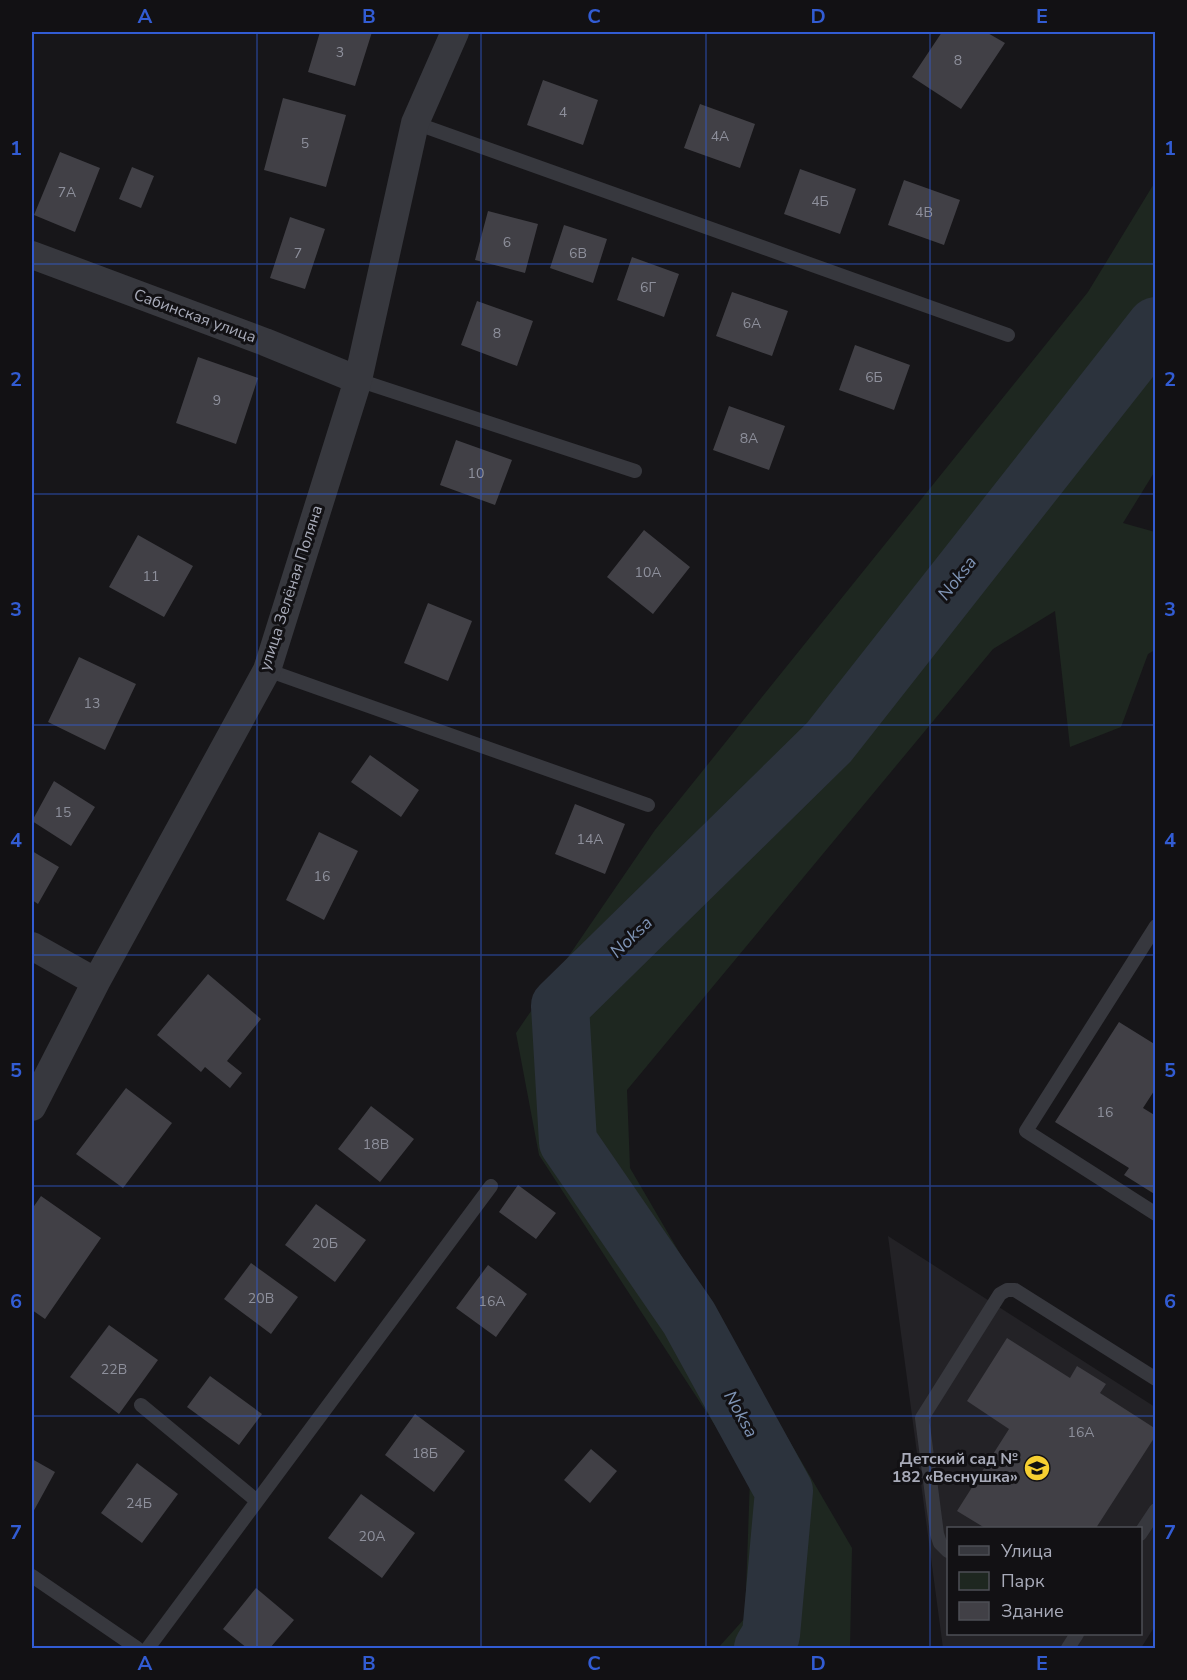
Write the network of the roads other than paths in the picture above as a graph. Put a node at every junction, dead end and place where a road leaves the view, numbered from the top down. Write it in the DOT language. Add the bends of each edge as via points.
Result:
graph roads {
  1 [pos="455,32"];
  2 [pos="415,123"];
  3 [pos="32,255"];
  4 [pos="1008,335"];
  5 [pos="358,380"];
  6 [pos="634,471"];
  7 [pos="267,670"];
  8 [pos="648,805"];
  9 [pos="1155,926"];
  10 [pos="32,946"];
  11 [pos="96,982"];
  12 [pos="32,1107"];
  13 [pos="491,1186"];
  14 [pos="1155,1214"];
  15 [pos="1155,1380"];
  16 [pos="141,1405"];
  17 [pos="257,1501"];
  18 [pos="1155,1510"];
  19 [pos="1142,1531"];
  20 [pos="947,1550"];
  21 [pos="32,1576"];
  22 [pos="1076,1635"];
  23 [pos="137,1648"];
  24 [pos="148,1648"];
  25 [pos="1068,1648"];
  1 -- 2 [label="street, улица Зелёная Поляна"];
  2 -- 4 [label="lane"];
  2 -- 5 [label="street, улица Зелёная Поляна"];
  3 -- 5 [label="street, Сабинская улица"];
  5 -- 6 [label="lane"];
  5 -- 7 [label="street, улица Зелёная Поляна"];
  7 -- 8 [label="lane"];
  7 -- 11 [label="street, улица Зелёная Поляна"];
  9 -- 14 [label="lane" via="1026,1131"];
  10 -- 11 [label="street"];
  11 -- 12 [label="street, улица Зелёная Поляна"];
  13 -- 17 [label="lane"];
  15 -- 20 [label="lane" via="1015,1290 999,1294 922,1418 938,1539"];
  16 -- 17 [label="lane"];
  17 -- 24 [label="lane"];
  18 -- 19 [label="lane"];
  21 -- 23 [label="lane"];
  22 -- 25 [label="lane"];
}
